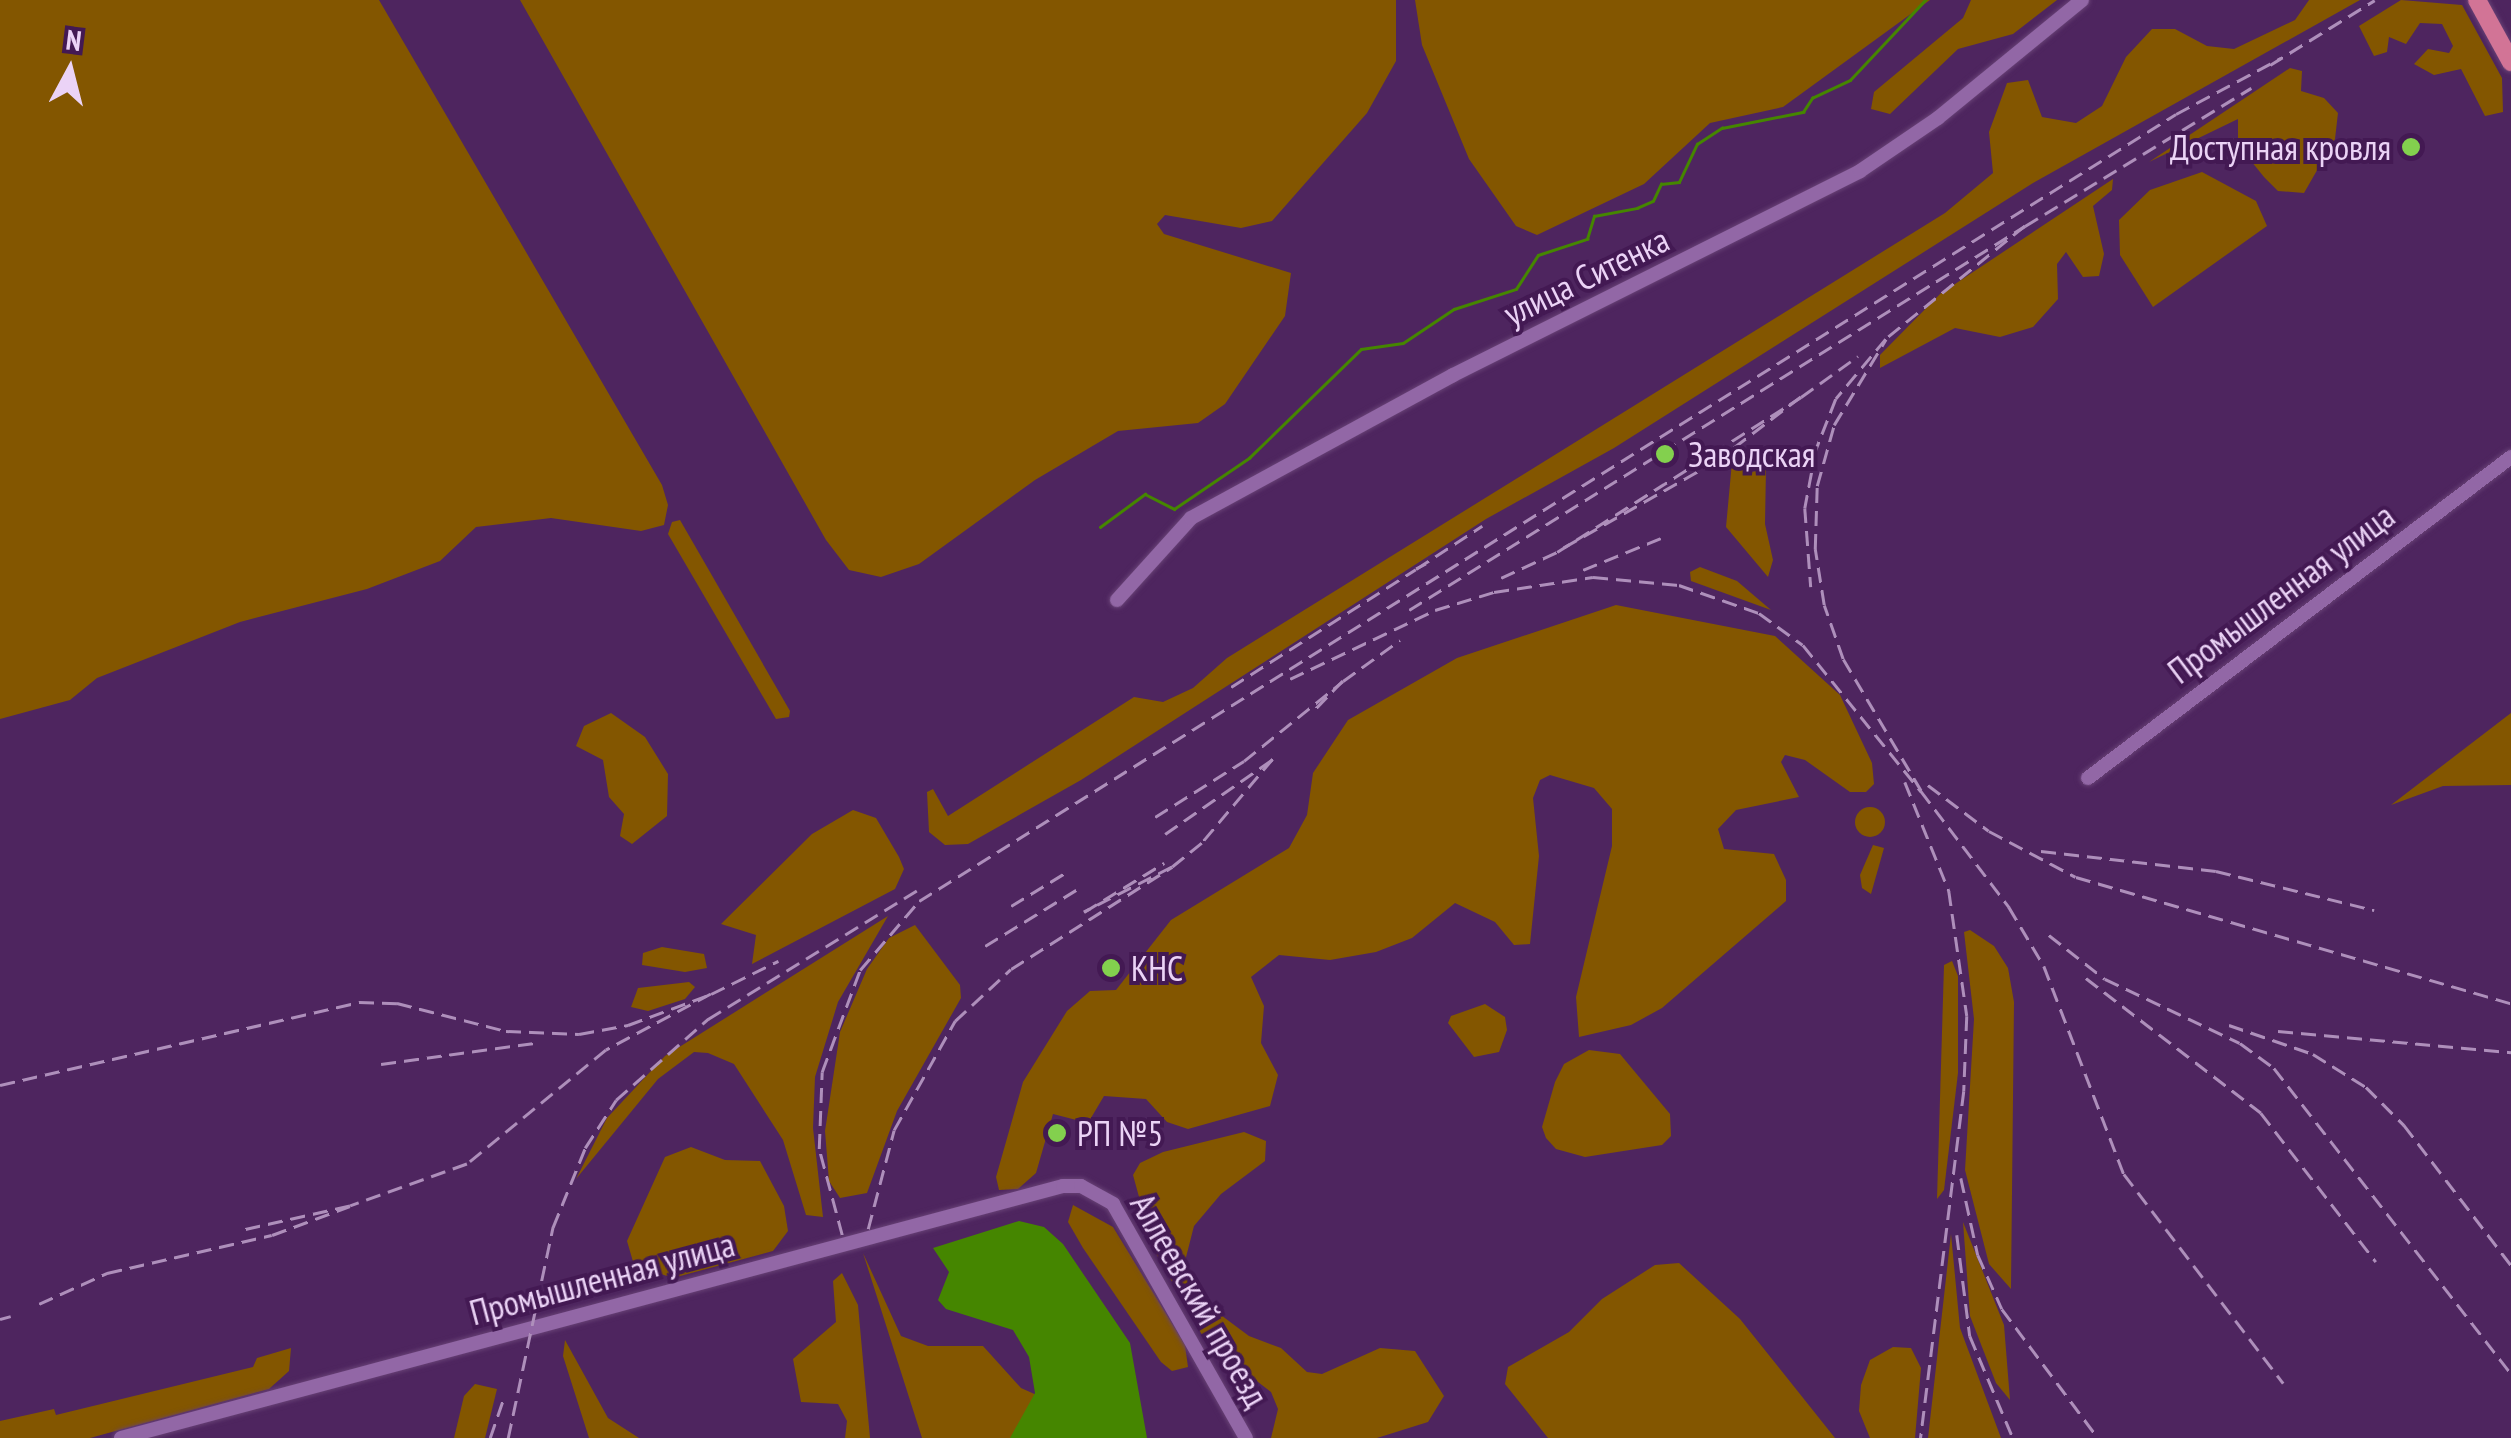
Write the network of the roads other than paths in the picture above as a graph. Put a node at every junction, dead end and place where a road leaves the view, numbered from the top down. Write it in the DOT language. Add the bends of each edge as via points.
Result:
graph roads {
  1 [pos="2082,0"];
  2 [pos="2477,0"];
  3 [pos="2511,62"];
  4 [pos="2511,456"];
  5 [pos="1117,600"];
  6 [pos="2088,778"];
  7 [pos="1100,1193"];
  8 [pos="121,1438"];
  9 [pos="1246,1438"];
  1 -- 5 [label="street, улица Ситенка" via="1938,118 1860,171 1453,375 1191,518"];
  2 -- 3 [label="main road"];
  4 -- 6 [label="street, Промышленная улица"];
  7 -- 8 [label="street, Промышленная улица" via="1062,1186"];
  7 -- 9 [label="street, Аллеевский проезд" via="1113,1204"];
}
